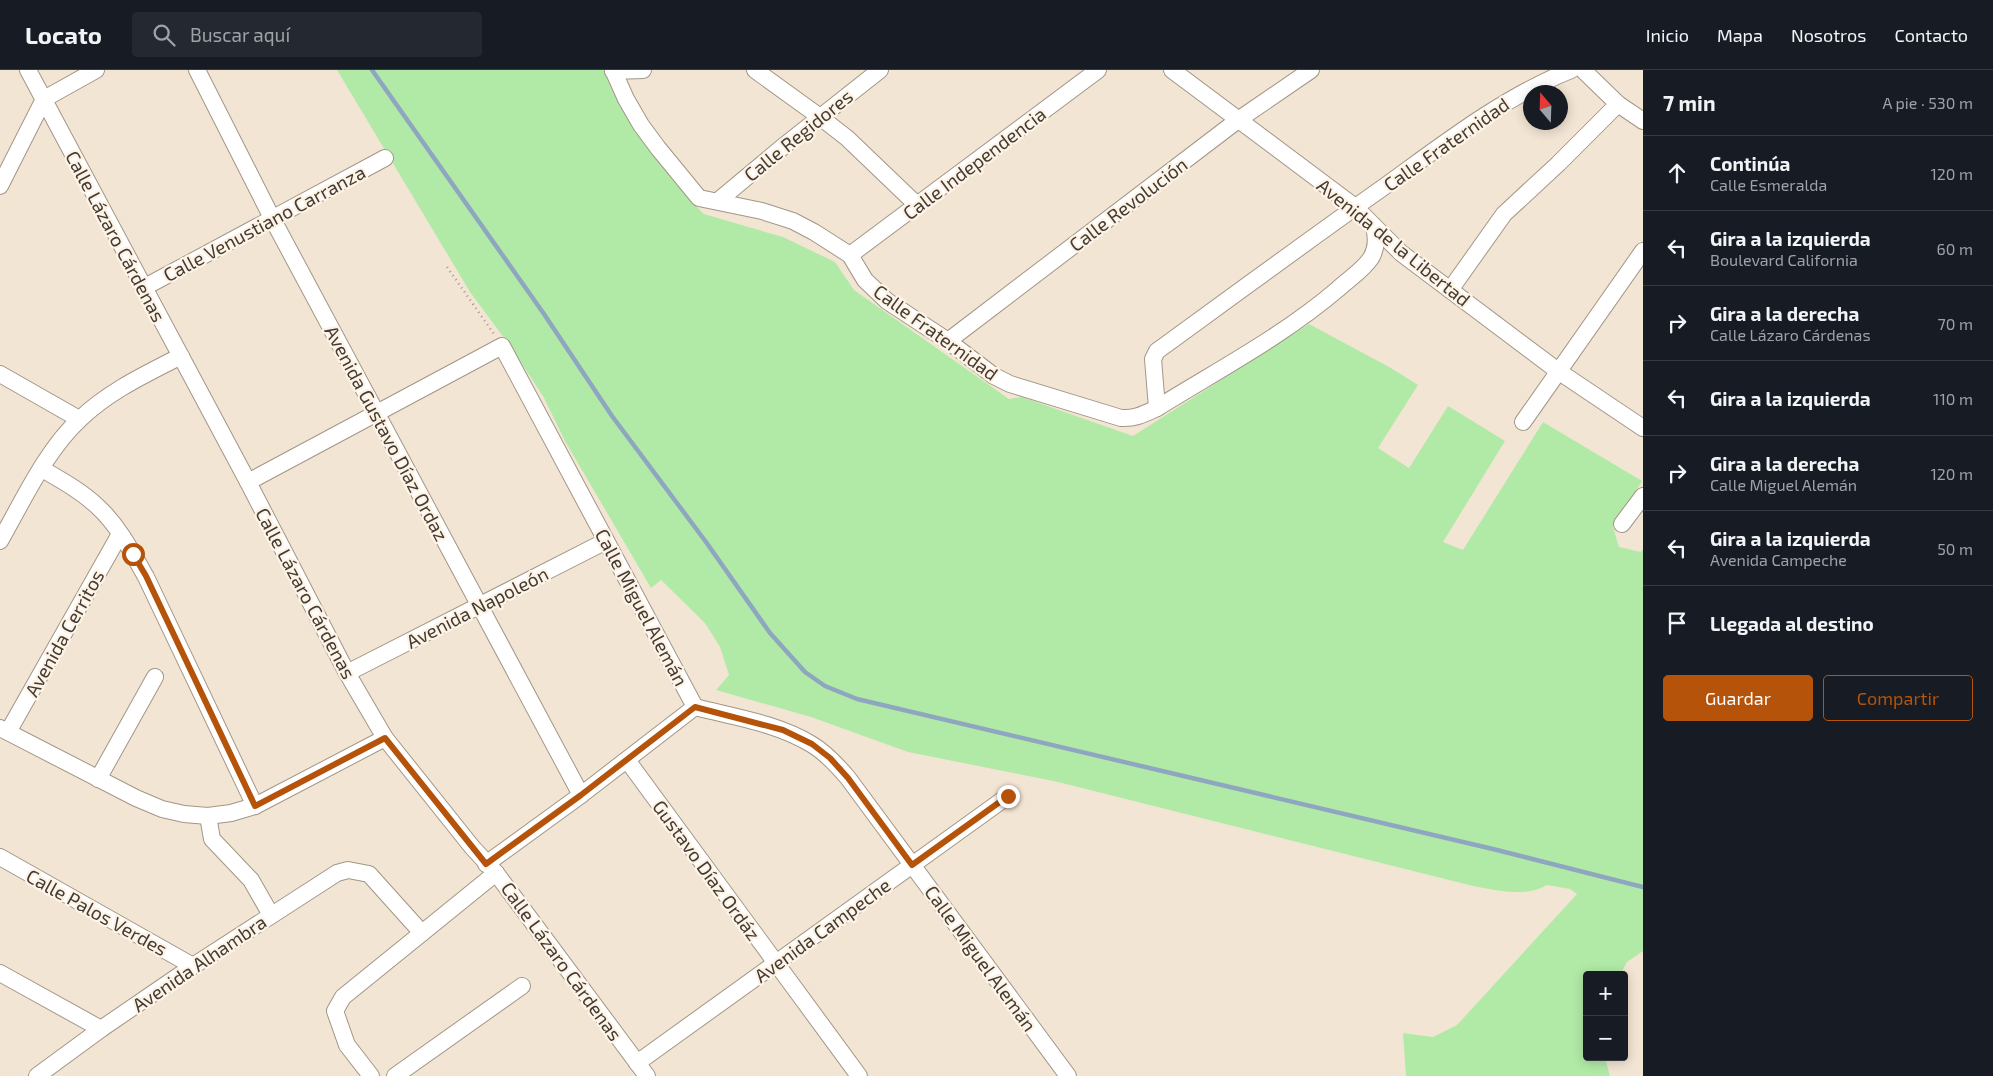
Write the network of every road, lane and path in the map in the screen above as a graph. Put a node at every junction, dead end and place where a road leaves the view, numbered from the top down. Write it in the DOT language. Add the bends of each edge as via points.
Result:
graph roads {
  1 [pos="28,70"];
  2 [pos="96,70"];
  3 [pos="197,70"];
  4 [pos="643,70"];
  5 [pos="755,70"];
  6 [pos="880,70"];
  7 [pos="1098,70"];
  8 [pos="1172,70"];
  9 [pos="1312,70"];
  10 [pos="1571,70"];
  11 [pos="1583,70"];
  12 [pos="613,71"];
  13 [pos="44,100"];
  14 [pos="1618,104"];
  15 [pos="820,116"];
  16 [pos="1238,120"];
  17 [pos="1643,121"];
  18 [pos="385,158"];
  19 [pos="0,186"];
  20 [pos="718,201"];
  21 [pos="917,205"];
  22 [pos="1355,207"];
  23 [pos="272,218"];
  24 [pos="1373,225"];
  25 [pos="1643,251"];
  26 [pos="850,255"];
  27 [pos="447,267"];
  28 [pos="143,288"];
  29 [pos="1450,290"];
  30 [pos="948,341"];
  31 [pos="502,346"];
  32 [pos="181,356"];
  33 [pos="1558,371"];
  34 [pos="0,374"];
  35 [pos="1157,408"];
  36 [pos="376,413"];
  37 [pos="80,419"];
  38 [pos="1522,422"];
  39 [pos="1643,428"];
  40 [pos="42,468"];
  41 [pos="248,482"];
  42 [pos="1643,496"];
  43 [pos="1622,524"];
  44 [pos="120,534"];
  45 [pos="0,541"];
  46 [pos="606,541"];
  47 [pos="480,606"];
  48 [pos="347,673"];
  49 [pos="155,677"];
  50 [pos="695,707"];
  51 [pos="4,730"];
  52 [pos="385,738"];
  53 [pos="626,760"];
  54 [pos="98,779"];
  55 [pos="581,795"];
  56 [pos="1008,796"];
  57 [pos="255,806"];
  58 [pos="208,816"];
  59 [pos="0,857"];
  60 [pos="912,865"];
  61 [pos="491,868"];
  62 [pos="271,915"];
  63 [pos="422,933"];
  64 [pos="776,963"];
  65 [pos="193,966"];
  66 [pos="0,973"];
  67 [pos="522,986"];
  68 [pos="101,1029"];
  69 [pos="642,1070"];
  70 [pos="37,1076"];
  71 [pos="371,1076"];
  72 [pos="395,1076"];
  73 [pos="859,1076"];
  74 [pos="1068,1076"];
  1 -- 13 [label="street, Calle Lázaro Cárdenas"];
  2 -- 13 [label="street"];
  3 -- 23 [label="street, Avenida Gustavo Díaz Ordaz"];
  4 -- 12 [label="street"];
  5 -- 15 [label="street"];
  6 -- 15 [label="street, Calle Regidores"];
  7 -- 21 [label="street, Calle Independencia"];
  8 -- 16 [label="street, Avenida de la Libertad"];
  9 -- 16 [label="street, Calle Revolución"];
  10 -- 22 [label="street, Calle Fraternidad" via="1515,96"];
  11 -- 14 [label="street"];
  12 -- 20 [label="street, Calle Fraternidad" via="641,125 666,159 699,198"];
  13 -- 19 [label="street"];
  13 -- 28 [label="street, Calle Lázaro Cárdenas"];
  14 -- 17 [label="street"];
  14 -- 29 [label="street" via="1504,214"];
  15 -- 20 [label="street, Calle Regidores"];
  15 -- 21 [label="street"];
  16 -- 22 [label="street, Avenida de la Libertad"];
  16 -- 30 [label="street, Calle Revolución"];
  18 -- 23 [label="street, Calle Venustiano Carranza"];
  20 -- 26 [label="street, Calle Fraternidad" via="793,221"];
  21 -- 26 [label="street, Calle Independencia"];
  22 -- 24 [label="street, Avenida de la Libertad"];
  22 -- 35 [label="street, Calle Fraternidad" via="1157,351 1152,367"];
  23 -- 28 [label="street, Calle Venustiano Carranza"];
  23 -- 36 [label="street, Avenida Gustavo Díaz Ordaz"];
  24 -- 29 [label="street, Avenida de la Libertad" via="1400,253"];
  24 -- 35 [label="street, Calle Fraternidad" via="1376,245 1372,256 1325,300 1275,336"];
  25 -- 33 [label="street"];
  26 -- 30 [label="street, Calle Fraternidad" via="864,280 874,290"];
  27 -- 31 [label="path"];
  28 -- 32 [label="street, Calle Lázaro Cárdenas"];
  29 -- 33 [label="street, Avenida de la Libertad"];
  30 -- 35 [label="street, Calle Fraternidad" via="994,376 1010,384 1121,418 1141,416"];
  31 -- 36 [label="street"];
  31 -- 46 [label="street, Calle Miguel Alemán"];
  32 -- 37 [label="street" via="126,385"];
  32 -- 41 [label="street, Calle Lázaro Cárdenas"];
  33 -- 38 [label="street"];
  33 -- 39 [label="street, Avenida de la Libertad"];
  34 -- 37 [label="street"];
  36 -- 41 [label="street"];
  36 -- 47 [label="street, Avenida Gustavo Díaz Ordaz"];
  37 -- 40 [label="street"];
  40 -- 44 [label="street" via="98,507"];
  40 -- 45 [label="street"];
  41 -- 48 [label="street, Calle Lázaro Cárdenas"];
  42 -- 43 [label="street"];
  44 -- 51 [label="street, Avenida Cerritos"];
  44 -- 57 [label="street" via="146,576"];
  46 -- 47 [label="street, Avenida Napoleón"];
  46 -- 50 [label="street, Calle Miguel Alemán"];
  47 -- 48 [label="street, Avenida Napoleón"];
  47 -- 55 [label="street, Avenida Gustavo Díaz Ordaz"];
  48 -- 52 [label="street, Calle Lázaro Cárdenas"];
  49 -- 54 [label="street"];
  50 -- 53 [label="street"];
  50 -- 60 [label="street, Calle Miguel Alemán" via="783,730 812,744 848,778"];
  51 -- 54 [label="street"];
  52 -- 57 [label="street"];
  52 -- 61 [label="street, Calle Lázaro Cárdenas"];
  53 -- 55 [label="street"];
  53 -- 64 [label="street, Gustavo Díaz Ordáz"];
  54 -- 58 [label="street" via="162,809"];
  55 -- 61 [label="street"];
  56 -- 60 [label="street, Avenida Campeche"];
  57 -- 58 [label="street"];
  58 -- 62 [label="street" via="212,840 251,880"];
  59 -- 65 [label="street, Calle Palos Verdes"];
  60 -- 64 [label="street, Avenida Campeche"];
  60 -- 74 [label="street, Calle Miguel Alemán"];
  61 -- 63 [label="street"];
  61 -- 69 [label="street, Calle Lázaro Cárdenas"];
  62 -- 63 [label="street, Avenida Alhambra" via="337,873 359,870 369,874"];
  62 -- 65 [label="street, Avenida Alhambra"];
  63 -- 71 [label="street" via="342,997 335,1011 347,1044"];
  64 -- 69 [label="street, Avenida Campeche"];
  64 -- 73 [label="street, Gustavo Díaz Ordáz"];
  65 -- 68 [label="street, Avenida Alhambra"];
  66 -- 68 [label="street"];
  67 -- 72 [label="street"];
  68 -- 70 [label="street, Avenida Alhambra"];
}
